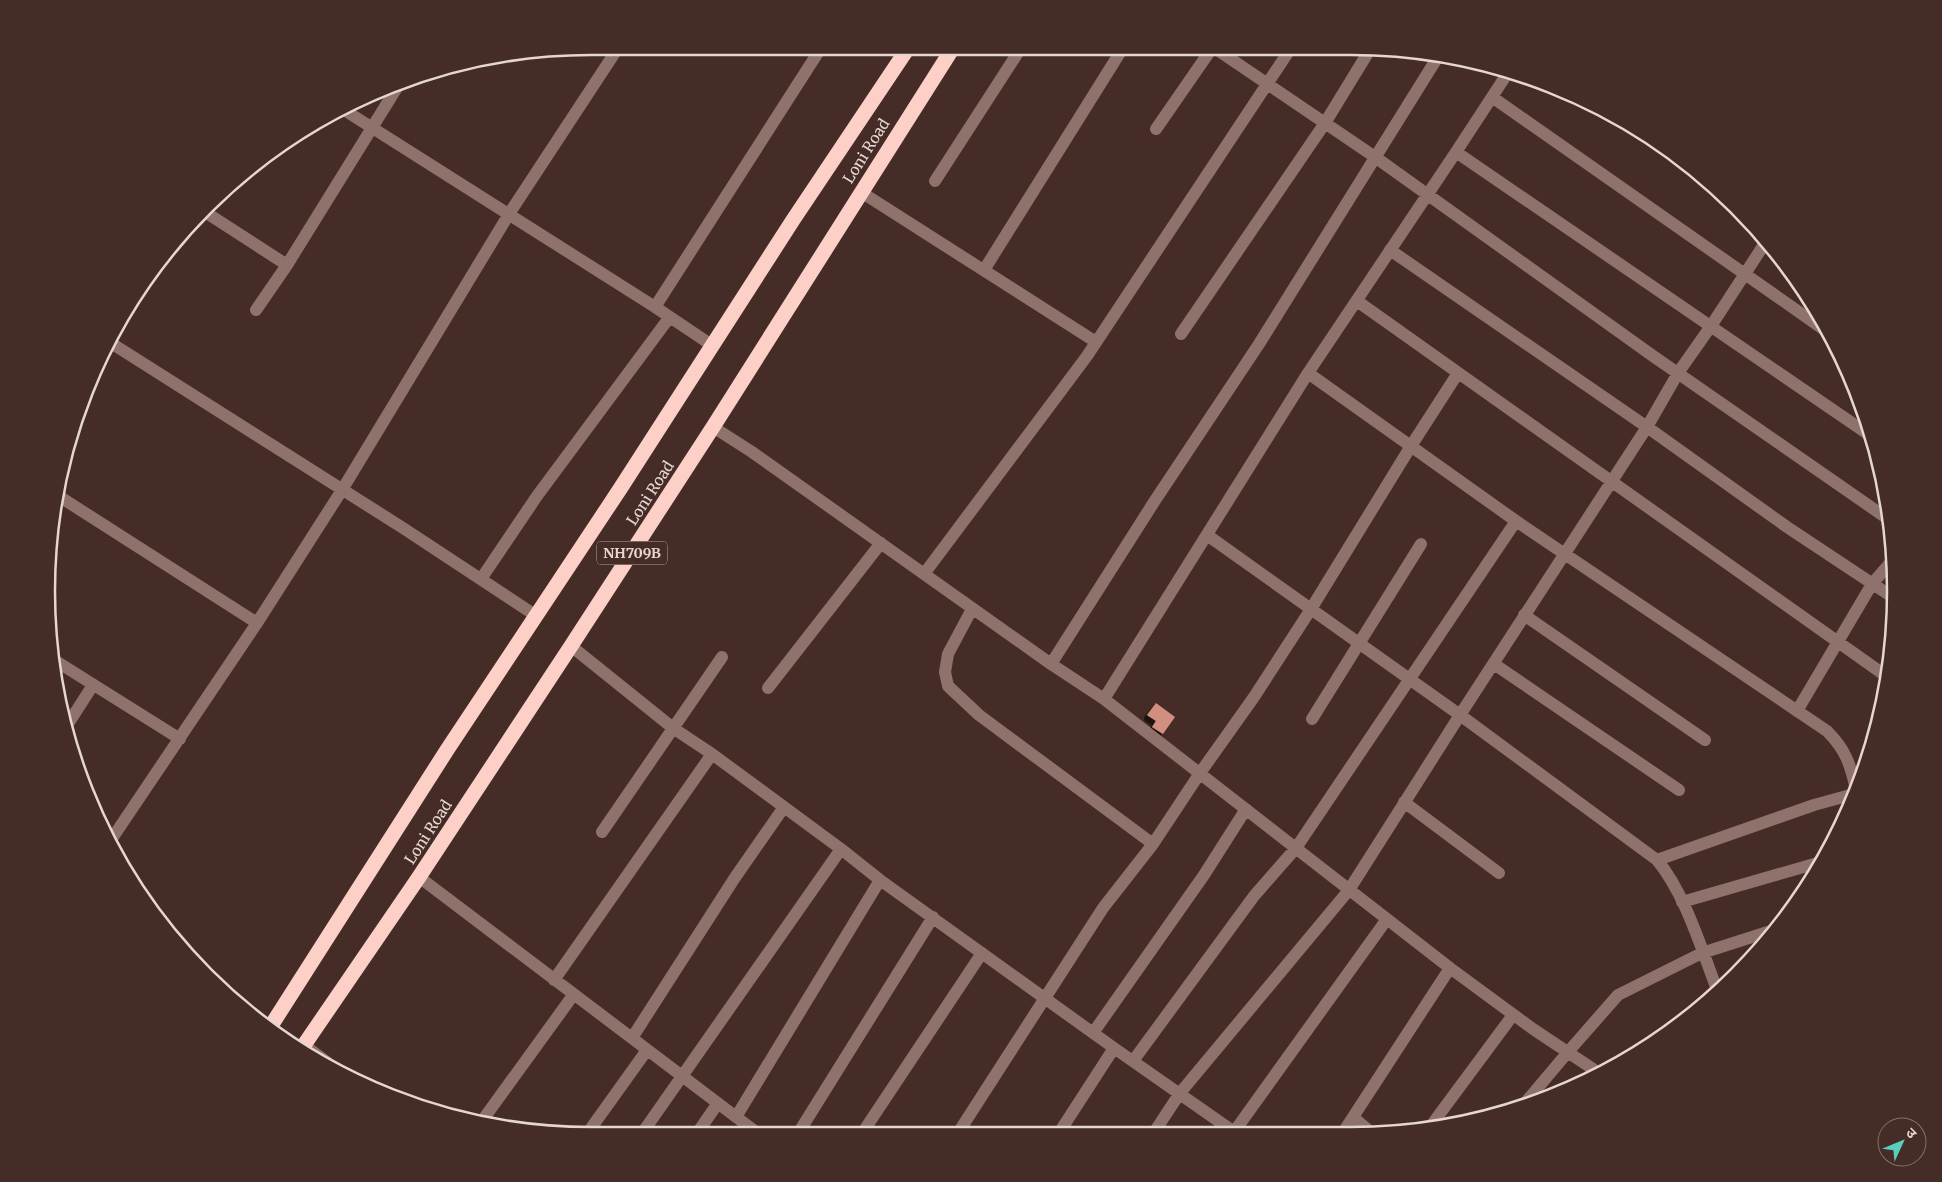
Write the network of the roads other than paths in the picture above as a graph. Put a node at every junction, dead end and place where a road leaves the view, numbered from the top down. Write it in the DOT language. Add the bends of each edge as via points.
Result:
graph roads {
  1 [pos="613,55"];
  2 [pos="816,55"];
  3 [pos="903,55"];
  4 [pos="948,55"];
  5 [pos="1016,55"];
  6 [pos="1118,55"];
  7 [pos="1207,55"];
  8 [pos="1225,55"];
  9 [pos="1287,55"];
  10 [pos="1366,55"];
  11 [pos="1435,62"];
  12 [pos="1505,77"];
  13 [pos="1269,84"];
  14 [pos="394,93"];
  15 [pos="1492,97"];
  16 [pos="349,113"];
  17 [pos="1325,123"];
  18 [pos="371,128"];
  19 [pos="1156,129"];
  20 [pos="1456,152"];
  21 [pos="1375,158"];
  22 [pos="935,181"];
  23 [pos="861,192"];
  24 [pos="1427,194"];
  25 [pos="509,214"];
  26 [pos="209,215"];
  27 [pos="1762,247"];
  28 [pos="1390,250"];
  29 [pos="286,266"];
  30 [pos="984,270"];
  31 [pos="1745,274"];
  32 [pos="1357,301"];
  33 [pos="655,307"];
  34 [pos="256,310"];
  35 [pos="669,318"];
  36 [pos="1815,323"];
  37 [pos="1712,326"];
  38 [pos="1181,334"];
  39 [pos="1096,342"];
  40 [pos="115,345"];
  41 [pos="713,346"];
  42 [pos="1308,373"];
  43 [pos="1458,373"];
  44 [pos="1678,373"];
  45 [pos="713,427"];
  46 [pos="1647,427"];
  47 [pos="1862,429"];
  48 [pos="1411,446"];
  49 [pos="1610,482"];
  50 [pos="342,490"];
  51 [pos="63,499"];
  52 [pos="1881,514"];
  53 [pos="1516,521"];
  54 [pos="1207,535"];
  55 [pos="881,543"];
  56 [pos="1421,544"];
  57 [pos="1564,554"];
  58 [pos="1886,568"];
  59 [pos="924,574"];
  60 [pos="481,579"];
  61 [pos="1872,584"];
  62 [pos="1887,594"];
  63 [pos="972,609"];
  64 [pos="1311,609"];
  65 [pos="535,615"];
  66 [pos="1524,615"];
  67 [pos="257,623"];
  68 [pos="1839,642"];
  69 [pos="1359,643"];
  70 [pos="571,646"];
  71 [pos="722,657"];
  72 [pos="60,664"];
  73 [pos="1051,664"];
  74 [pos="1494,664"];
  75 [pos="1880,672"];
  76 [pos="1411,680"];
  77 [pos="93,685"];
  78 [pos="768,688"];
  79 [pos="1104,699"];
  80 [pos="1797,711"];
  81 [pos="1460,715"];
  82 [pos="1312,719"];
  83 [pos="71,720"];
  84 [pos="673,728"];
  85 [pos="180,739"];
  86 [pos="1705,740"];
  87 [pos="712,754"];
  88 [pos="1200,773"];
  89 [pos="1853,778"];
  90 [pos="1678,790"];
  91 [pos="1846,796"];
  92 [pos="1404,802"];
  93 [pos="784,807"];
  94 [pos="1246,809"];
  95 [pos="602,832"];
  96 [pos="114,836"];
  97 [pos="1153,844"];
  98 [pos="1296,848"];
  99 [pos="841,849"];
  100 [pos="1657,860"];
  101 [pos="1812,865"];
  102 [pos="1498,873"];
  103 [pos="419,877"];
  104 [pos="880,880"];
  105 [pos="1349,890"];
  106 [pos="1682,902"];
  107 [pos="933,917"];
  108 [pos="1387,919"];
  109 [pos="1762,934"];
  110 [pos="982,953"];
  111 [pos="1702,953"];
  112 [pos="1450,968"];
  113 [pos="554,980"];
  114 [pos="1715,984"];
  115 [pos="574,994"];
  116 [pos="1045,998"];
  117 [pos="1513,1015"];
  118 [pos="273,1022"];
  119 [pos="1093,1033"];
  120 [pos="632,1038"];
  121 [pos="305,1044"];
  122 [pos="1114,1048"];
  123 [pos="648,1050"];
  124 [pos="1568,1052"];
  125 [pos="1133,1061"];
  126 [pos="1593,1069"];
  127 [pos="683,1077"];
  128 [pos="1180,1093"];
  129 [pos="1531,1096"];
  130 [pos="718,1102"];
  131 [pos="485,1117"];
  132 [pos="736,1117"];
  133 [pos="1353,1117"];
  134 [pos="1435,1120"];
  135 [pos="592,1127"];
  136 [pos="647,1127"];
  137 [pos="701,1127"];
  138 [pos="749,1127"];
  139 [pos="802,1127"];
  140 [pos="866,1127"];
  141 [pos="962,1127"];
  142 [pos="1063,1127"];
  143 [pos="1158,1127"];
  144 [pos="1228,1127"];
  145 [pos="1240,1127"];
  146 [pos="1347,1127"];
  147 [pos="1365,1127"];
  1 -- 25 [label="street"];
  2 -- 33 [label="street"];
  3 -- 41 [label="highway, Loni Road / NH709B"];
  4 -- 23 [label="highway, Loni Road / NH709B"];
  5 -- 22 [label="street"];
  6 -- 30 [label="street"];
  7 -- 19 [label="street"];
  8 -- 13 [label="street"];
  9 -- 13 [label="street"];
  10 -- 17 [label="street"];
  11 -- 21 [label="street"];
  12 -- 15 [label="street"];
  13 -- 17 [label="street"];
  13 -- 39 [label="street"];
  14 -- 18 [label="street"];
  15 -- 20 [label="street"];
  15 -- 31 [label="street"];
  16 -- 18 [label="street"];
  17 -- 21 [label="street"];
  17 -- 38 [label="street"];
  18 -- 25 [label="street"];
  18 -- 29 [label="street"];
  20 -- 24 [label="street"];
  20 -- 37 [label="street"];
  21 -- 24 [label="street"];
  21 -- 73 [label="street" via="1259,344"];
  23 -- 30 [label="street"];
  23 -- 45 [label="highway, Loni Road / NH709B"];
  24 -- 28 [label="street"];
  24 -- 44 [label="street"];
  25 -- 33 [label="street"];
  25 -- 50 [label="street"];
  26 -- 29 [label="street"];
  27 -- 31 [label="street"];
  28 -- 32 [label="street"];
  28 -- 46 [label="street"];
  29 -- 34 [label="street"];
  30 -- 39 [label="street"];
  31 -- 36 [label="street"];
  31 -- 37 [label="street"];
  32 -- 42 [label="street"];
  32 -- 43 [label="street"];
  33 -- 35 [label="street"];
  35 -- 41 [label="street"];
  35 -- 60 [label="street" via="537,496"];
  37 -- 44 [label="street"];
  37 -- 47 [label="street"];
  39 -- 59 [label="street"];
  40 -- 50 [label="street"];
  41 -- 65 [label="highway, Loni Road / NH709B"];
  42 -- 48 [label="street"];
  42 -- 54 [label="street"];
  43 -- 48 [label="street"];
  43 -- 49 [label="street"];
  44 -- 46 [label="street"];
  44 -- 52 [label="street"];
  45 -- 55 [label="street"];
  45 -- 70 [label="highway, Loni Road / NH709B"];
  46 -- 49 [label="street"];
  46 -- 61 [label="street"];
  48 -- 53 [label="street"];
  48 -- 64 [label="street"];
  49 -- 57 [label="street"];
  49 -- 68 [label="street"];
  50 -- 60 [label="street"];
  50 -- 67 [label="street"];
  51 -- 67 [label="street"];
  53 -- 57 [label="street"];
  53 -- 76 [label="street"];
  54 -- 64 [label="street"];
  54 -- 79 [label="street"];
  55 -- 59 [label="street"];
  55 -- 78 [label="street"];
  56 -- 69 [label="street"];
  57 -- 66 [label="street"];
  57 -- 80 [label="street"];
  58 -- 61 [label="street"];
  59 -- 63 [label="street"];
  60 -- 65 [label="street"];
  61 -- 62 [label="street"];
  61 -- 68 [label="street"];
  63 -- 73 [label="street"];
  63 -- 97 [label="street" via="948,654 945,672 948,686 979,715"];
  64 -- 69 [label="street"];
  64 -- 88 [label="street"];
  65 -- 118 [label="highway, Loni Road / NH709B"];
  66 -- 74 [label="street"];
  66 -- 86 [label="street"];
  67 -- 85 [label="street"];
  68 -- 75 [label="street"];
  68 -- 80 [label="street"];
  69 -- 76 [label="street"];
  69 -- 82 [label="street"];
  70 -- 84 [label="street"];
  70 -- 103 [label="highway, Loni Road / NH709B"];
  71 -- 84 [label="street"];
  72 -- 77 [label="street"];
  73 -- 79 [label="street"];
  74 -- 81 [label="street"];
  74 -- 90 [label="street"];
  76 -- 81 [label="street"];
  76 -- 98 [label="street"];
  77 -- 83 [label="street"];
  77 -- 85 [label="street"];
  79 -- 88 [label="street"];
  80 -- 89 [label="street" via="1838,742"];
  81 -- 92 [label="street"];
  81 -- 100 [label="street"];
  84 -- 87 [label="street"];
  84 -- 95 [label="street"];
  85 -- 96 [label="street"];
  87 -- 93 [label="street"];
  87 -- 113 [label="street"];
  88 -- 94 [label="street"];
  88 -- 97 [label="street"];
  91 -- 100 [label="street"];
  92 -- 102 [label="street"];
  92 -- 105 [label="street"];
  93 -- 99 [label="street"];
  93 -- 120 [label="street"];
  94 -- 98 [label="street"];
  94 -- 119 [label="street" via="1204,876"];
  97 -- 116 [label="street" via="1103,908"];
  98 -- 105 [label="street"];
  98 -- 125 [label="street" via="1254,896"];
  99 -- 104 [label="street"];
  99 -- 127 [label="street"];
  100 -- 106 [label="street" via="1669,874"];
  101 -- 106 [label="street"];
  103 -- 113 [label="street"];
  103 -- 121 [label="highway, Loni Road / NH709B"];
  104 -- 107 [label="street"];
  104 -- 132 [label="street"];
  105 -- 108 [label="street"];
  105 -- 128 [label="street"];
  106 -- 111 [label="street"];
  107 -- 110 [label="street"];
  107 -- 139 [label="street"];
  108 -- 112 [label="street"];
  108 -- 145 [label="street"];
  109 -- 111 [label="street"];
  110 -- 116 [label="street"];
  110 -- 140 [label="street"];
  111 -- 114 [label="street"];
  111 -- 124 [label="street" via="1618,995"];
  112 -- 117 [label="street"];
  112 -- 133 [label="street"];
  113 -- 115 [label="street"];
  115 -- 120 [label="street"];
  115 -- 131 [label="street"];
  116 -- 119 [label="street"];
  116 -- 141 [label="street"];
  117 -- 124 [label="street"];
  117 -- 134 [label="street"];
  119 -- 122 [label="street"];
  120 -- 123 [label="street"];
  122 -- 125 [label="street"];
  122 -- 142 [label="street"];
  123 -- 127 [label="street"];
  123 -- 135 [label="street"];
  124 -- 126 [label="street"];
  124 -- 129 [label="street"];
  125 -- 128 [label="street"];
  127 -- 130 [label="street"];
  127 -- 136 [label="street"];
  128 -- 143 [label="street"];
  128 -- 144 [label="street"];
  130 -- 132 [label="street"];
  130 -- 137 [label="street"];
  132 -- 138 [label="street"];
  133 -- 146 [label="street"];
  133 -- 147 [label="street"];
}
